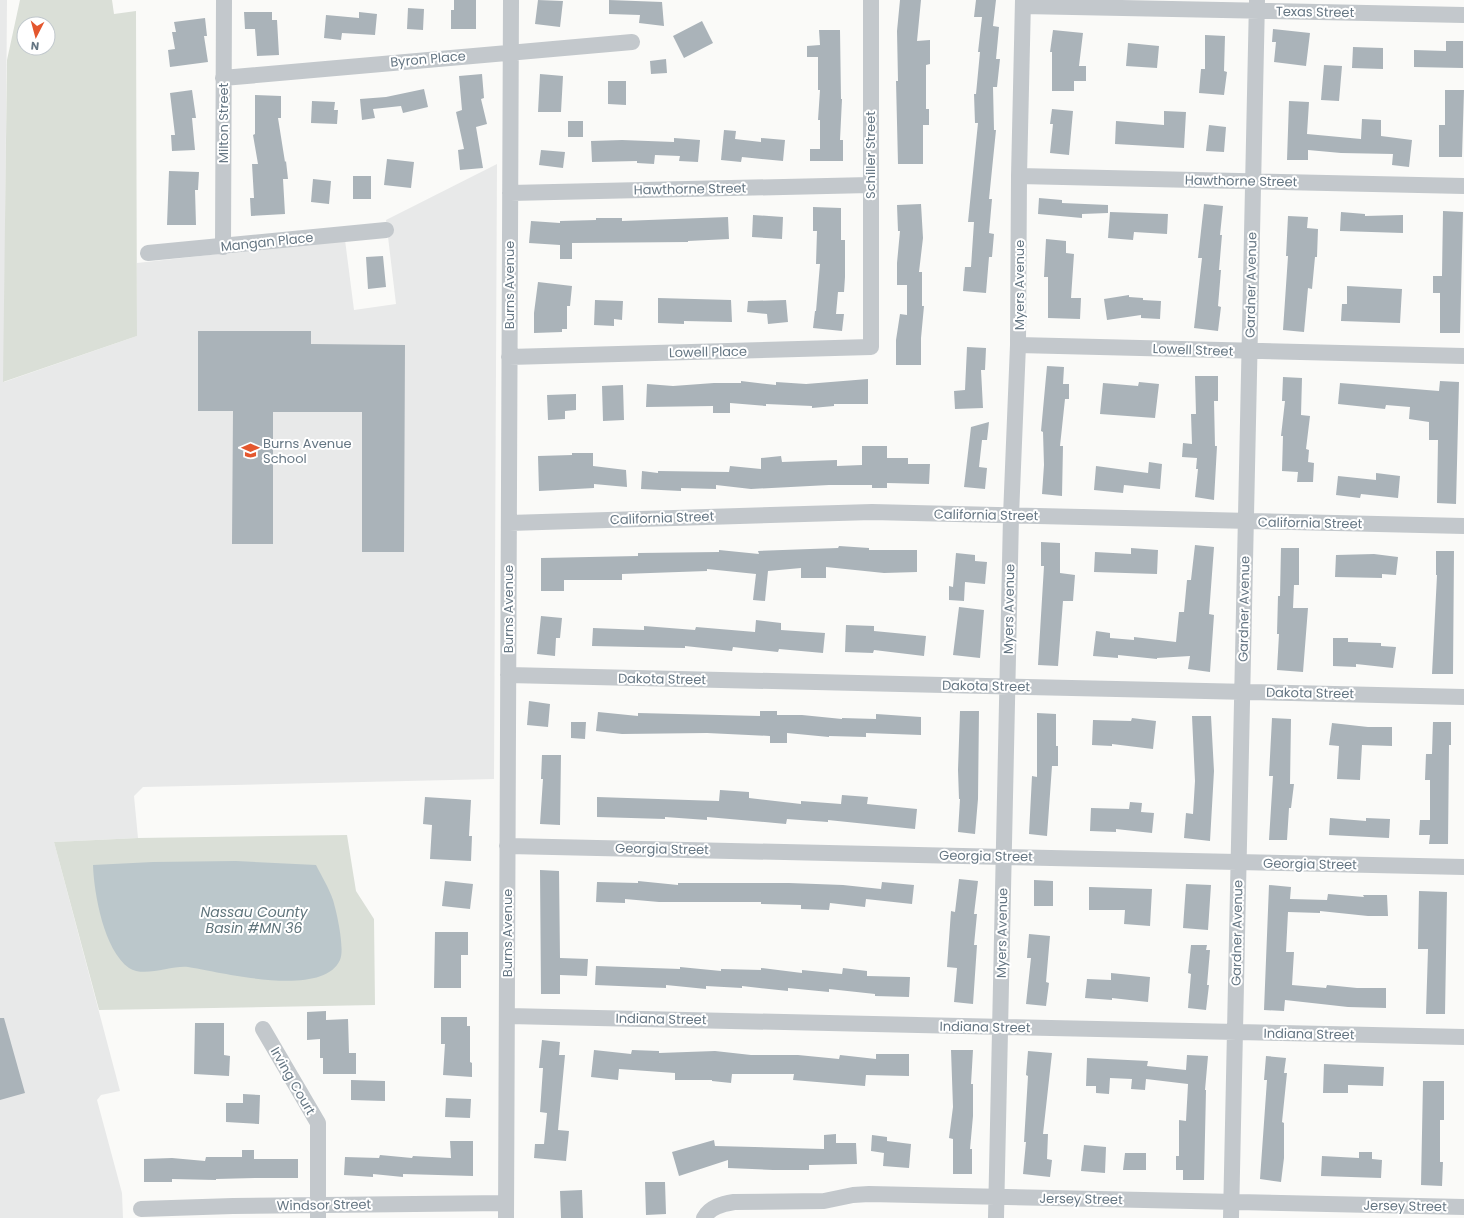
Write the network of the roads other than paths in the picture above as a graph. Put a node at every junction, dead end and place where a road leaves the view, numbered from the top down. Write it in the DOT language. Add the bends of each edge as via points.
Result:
graph roads {
  1 [pos="224,0"];
  2 [pos="510,0"];
  3 [pos="871,0"];
  4 [pos="1023,3"];
  5 [pos="1257,5"];
  6 [pos="1464,16"];
  7 [pos="632,42"];
  8 [pos="510,52"];
  9 [pos="223,78"];
  10 [pos="1019,176"];
  11 [pos="1254,181"];
  12 [pos="870,185"];
  13 [pos="1464,186"];
  14 [pos="510,193"];
  15 [pos="386,230"];
  16 [pos="223,247"];
  17 [pos="148,253"];
  18 [pos="871,310"];
  19 [pos="1018,345"];
  20 [pos="1250,352"];
  21 [pos="1464,356"];
  22 [pos="509,357"];
  23 [pos="1011,516"];
  24 [pos="1246,522"];
  25 [pos="508,523"];
  26 [pos="1464,526"];
  27 [pos="508,676"];
  28 [pos="1007,687"];
  29 [pos="1242,692"];
  30 [pos="1464,697"];
  31 [pos="507,846"];
  32 [pos="1004,857"];
  33 [pos="1238,862"];
  34 [pos="1464,867"];
  35 [pos="507,1016"];
  36 [pos="1000,1027"];
  37 [pos="263,1029"];
  38 [pos="1234,1032"];
  39 [pos="1464,1037"];
  40 [pos="996,1197"];
  41 [pos="1231,1202"];
  42 [pos="1464,1207"];
  43 [pos="141,1209"];
  44 [pos="506,1211"];
  45 [pos="318,1212"];
  46 [pos="704,1218"];
  47 [pos="996,1218"];
  48 [pos="1231,1218"];
  1 -- 9 [label="street, Milton Street"];
  2 -- 8 [label="street, Burns Avenue"];
  3 -- 12 [label="street, Schiller Street"];
  4 -- 5 [label="street, Texas Street"];
  4 -- 10 [label="street, Myers Avenue"];
  5 -- 6 [label="street, Texas Street"];
  5 -- 11 [label="street, Gardner Avenue"];
  7 -- 8 [label="street, Byron Place"];
  8 -- 9 [label="street, Byron Place"];
  8 -- 14 [label="street, Burns Avenue"];
  9 -- 16 [label="street, Milton Street"];
  10 -- 11 [label="street, Hawthorne Street"];
  10 -- 19 [label="street, Myers Avenue"];
  11 -- 13 [label="street, Hawthorne Street"];
  11 -- 20 [label="street, Gardner Avenue"];
  12 -- 14 [label="street, Hawthorne Street"];
  12 -- 18 [label="street, Schiller Street"];
  14 -- 22 [label="street, Burns Avenue"];
  15 -- 16 [label="street, Mangan Place"];
  16 -- 17 [label="street, Mangan Place"];
  18 -- 22 [label="street, Lowell Place" via="871,347"];
  19 -- 20 [label="street, Lowell Street"];
  19 -- 23 [label="street, Myers Avenue"];
  20 -- 21 [label="street, Lowell Street"];
  20 -- 24 [label="street, Gardner Avenue"];
  22 -- 25 [label="street, Burns Avenue"];
  23 -- 24 [label="street, California Street"];
  23 -- 25 [label="street, California Street" via="872,512"];
  23 -- 28 [label="street, Myers Avenue"];
  24 -- 26 [label="street, California Street"];
  24 -- 29 [label="street, Gardner Avenue"];
  25 -- 27 [label="street, Burns Avenue"];
  27 -- 28 [label="street, Dakota Street"];
  27 -- 31 [label="street, Burns Avenue"];
  28 -- 29 [label="street, Dakota Street"];
  28 -- 32 [label="street, Myers Avenue"];
  29 -- 30 [label="street, Dakota Street"];
  29 -- 33 [label="street, Gardner Avenue"];
  31 -- 32 [label="street, Georgia Street"];
  31 -- 35 [label="street, Burns Avenue"];
  32 -- 33 [label="street, Georgia Street"];
  32 -- 36 [label="street, Myers Avenue"];
  33 -- 34 [label="street, Georgia Street"];
  33 -- 38 [label="street, Gardner Avenue"];
  35 -- 36 [label="street, Indiana Street"];
  35 -- 44 [label="street, Burns Avenue"];
  36 -- 38 [label="street, Indiana Street"];
  36 -- 40 [label="street, Myers Avenue"];
  37 -- 45 [label="street, Irving Court" via="318,1123"];
  38 -- 39 [label="street, Indiana Street"];
  38 -- 41 [label="street, Gardner Avenue"];
  40 -- 41 [label="street, Jersey Street"];
  40 -- 46 [label="street, Jersey Street" via="869,1194 824,1201 734,1202 711,1209"];
  40 -- 47 [label="street, Myers Avenue"];
  41 -- 42 [label="street, Jersey Street"];
  41 -- 48 [label="street, Gardner Avenue"];
  43 -- 45 [label="street, Windsor Street"];
  44 -- 45 [label="street, Windsor Street"];
}
